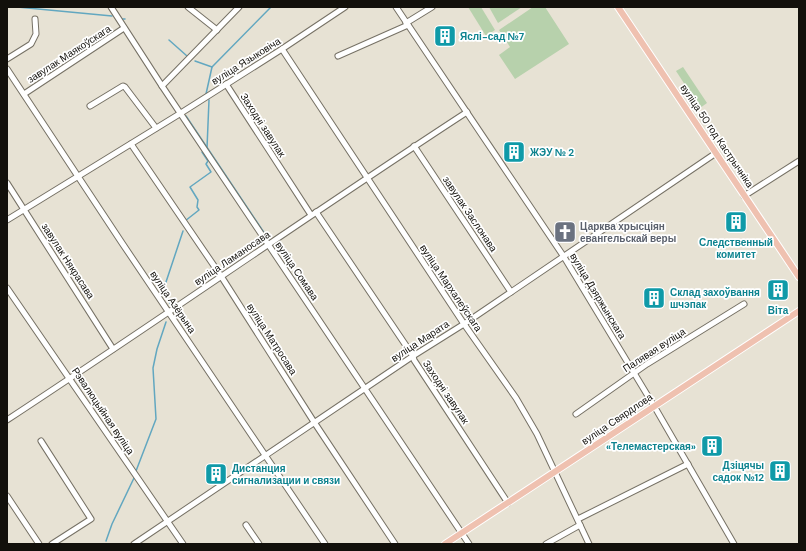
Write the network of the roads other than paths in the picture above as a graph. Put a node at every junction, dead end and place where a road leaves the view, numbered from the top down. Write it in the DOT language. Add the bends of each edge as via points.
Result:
graph roads {
  1 [pos="111,7"];
  2 [pos="188,7"];
  3 [pos="239,7"];
  4 [pos="345,7"];
  5 [pos="396,7"];
  6 [pos="432,7"];
  7 [pos="618,7"];
  8 [pos="35,19"];
  9 [pos="407,24"];
  10 [pos="124,28"];
  11 [pos="217,30"];
  12 [pos="282,49"];
  13 [pos="338,56"];
  14 [pos="7,59"];
  15 [pos="7,69"];
  16 [pos="226,84"];
  17 [pos="162,86"];
  18 [pos="24,94"];
  19 [pos="90,106"];
  20 [pos="467,112"];
  21 [pos="181,113"];
  22 [pos="156,128"];
  23 [pos="131,144"];
  24 [pos="414,146"];
  25 [pos="716,153"];
  26 [pos="799,160"];
  27 [pos="78,176"];
  28 [pos="367,178"];
  29 [pos="7,183"];
  30 [pos="744,196"];
  31 [pos="24,209"];
  32 [pos="316,212"];
  33 [pos="311,215"];
  34 [pos="7,220"];
  35 [pos="268,244"];
  36 [pos="564,257"];
  37 [pos="221,276"];
  38 [pos="799,276"];
  39 [pos="7,288"];
  40 [pos="511,292"];
  41 [pos="744,304"];
  42 [pos="799,311"];
  43 [pos="170,312"];
  44 [pos="464,324"];
  45 [pos="113,349"];
  46 [pos="413,356"];
  47 [pos="634,373"];
  48 [pos="70,378"];
  49 [pos="365,388"];
  50 [pos="654,406"];
  51 [pos="576,414"];
  52 [pos="7,420"];
  53 [pos="314,422"];
  54 [pos="42,441"];
  55 [pos="266,456"];
  56 [pos="688,464"];
  57 [pos="556,471"];
  58 [pos="7,496"];
  59 [pos="508,503"];
  60 [pos="168,521"];
  61 [pos="579,522"];
  62 [pos="246,525"];
  63 [pos="462,533"];
  64 [pos="733,542"];
  65 [pos="39,544"];
  66 [pos="52,544"];
  67 [pos="134,544"];
  68 [pos="183,544"];
  69 [pos="259,544"];
  70 [pos="326,544"];
  71 [pos="395,544"];
  72 [pos="445,544"];
  73 [pos="469,544"];
  74 [pos="546,544"];
  75 [pos="589,544"];
  76 [pos="726,544"];
  1 -- 10 [label="street, вуліца Сомава"];
  2 -- 11 [label="street"];
  3 -- 11 [label="street"];
  4 -- 12 [label="street, вуліца Языковіча"];
  5 -- 9 [label="street, вуліца Дзяржынскага"];
  6 -- 9 [label="street"];
  7 -- 25 [label="main road, вуліца 50 год Кастрычніка"];
  8 -- 14 [label="street" via="36,34 31,44"];
  9 -- 13 [label="street"];
  9 -- 20 [label="street, вуліца Дзяржынскага"];
  10 -- 17 [label="street, вуліца Сомава"];
  10 -- 18 [label="street, завулак Маякоўскага"];
  11 -- 17 [label="street"];
  12 -- 16 [label="street, вуліца Языковіча"];
  12 -- 28 [label="street, вуліца Мархалеўскага"];
  15 -- 18 [label="street, вуліца Азёрына"];
  16 -- 21 [label="street, вуліца Языковіча"];
  16 -- 33 [label="street, Заходні завулак"];
  17 -- 21 [label="street, вуліца Сомава"];
  18 -- 27 [label="street, вуліца Азёрына"];
  19 -- 22 [label="street" via="123,86"];
  20 -- 24 [label="street, вуліца Ламаносава"];
  20 -- 36 [label="street, вуліца Дзяржынскага"];
  21 -- 22 [label="street, вуліца Языковіча"];
  21 -- 35 [label="street, вуліца Сомава"];
  22 -- 23 [label="street, вуліца Языковіча"];
  23 -- 27 [label="street, вуліца Языковіча"];
  23 -- 37 [label="street, вуліца Матросава"];
  24 -- 28 [label="street, вуліца Ламаносава"];
  24 -- 40 [label="street, завулак Заслонава"];
  25 -- 30 [label="main road, вуліца 50 год Кастрычніка"];
  25 -- 36 [label="street, вуліца Марата"];
  26 -- 30 [label="street"];
  27 -- 31 [label="street, вуліца Языковіча"];
  27 -- 43 [label="street, вуліца Азёрына"];
  28 -- 32 [label="street, вуліца Ламаносава"];
  28 -- 44 [label="street, вуліца Мархалеўскага"];
  29 -- 31 [label="street, завулак Някрасава"];
  30 -- 38 [label="main road, вуліца 50 год Кастрычніка"];
  31 -- 34 [label="street, вуліца Языковіча"];
  31 -- 45 [label="street, завулак Някрасава"];
  32 -- 33 [label="street, вуліца Ламаносава"];
  32 -- 46 [label="street, Заходні завулак"];
  33 -- 35 [label="street, вуліца Ламаносава"];
  35 -- 37 [label="street, вуліца Ламаносава"];
  35 -- 49 [label="street, вуліца Сомава"];
  36 -- 40 [label="street, вуліца Марата"];
  36 -- 47 [label="street, вуліца Дзяржынскага"];
  37 -- 43 [label="street, вуліца Ламаносава"];
  37 -- 53 [label="street, вуліца Матросава"];
  39 -- 48 [label="street, Рэвалюцыйная вуліца"];
  40 -- 44 [label="street, вуліца Марата"];
  41 -- 47 [label="street, Палявая вуліца"];
  42 -- 50 [label="main road, вуліца Свярдлова"];
  43 -- 45 [label="street, вуліца Ламаносава"];
  43 -- 55 [label="street, вуліца Азёрына"];
  44 -- 46 [label="street, вуліца Марата"];
  44 -- 57 [label="street, вуліца Мархалеўскага" via="516,398"];
  45 -- 48 [label="street, вуліца Ламаносава"];
  46 -- 49 [label="street, вуліца Марата"];
  46 -- 59 [label="street, Заходні завулак"];
  47 -- 50 [label="street, вуліца Дзяржынскага"];
  47 -- 51 [label="street, Палявая вуліца"];
  48 -- 52 [label="street, вуліца Ламаносава"];
  48 -- 60 [label="street, Рэвалюцыйная вуліца"];
  49 -- 53 [label="street, вуліца Марата"];
  49 -- 63 [label="street, вуліца Сомава"];
  50 -- 56 [label="street, вуліца Дзяржынскага"];
  50 -- 57 [label="main road, вуліца Свярдлова"];
  53 -- 55 [label="street, вуліца Марата"];
  53 -- 71 [label="street, вуліца Матросава"];
  54 -- 66 [label="street" via="91,519"];
  55 -- 60 [label="street, вуліца Марата"];
  55 -- 70 [label="street, вуліца Азёрына"];
  56 -- 61 [label="street"];
  56 -- 64 [label="street, вуліца Дзяржынскага"];
  57 -- 59 [label="main road, вуліца Свярдлова"];
  57 -- 61 [label="street, вуліца Мархалеўскага"];
  58 -- 65 [label="street"];
  59 -- 63 [label="main road, вуліца Свярдлова"];
  60 -- 67 [label="street, вуліца Марата"];
  60 -- 68 [label="street, Рэвалюцыйная вуліца"];
  61 -- 74 [label="street"];
  61 -- 75 [label="street, вуліца Мархалеўскага"];
  62 -- 69 [label="street"];
  63 -- 72 [label="main road, вуліца Свярдлова"];
  63 -- 73 [label="street, вуліца Сомава"];
  64 -- 76 [label="street"];
}
